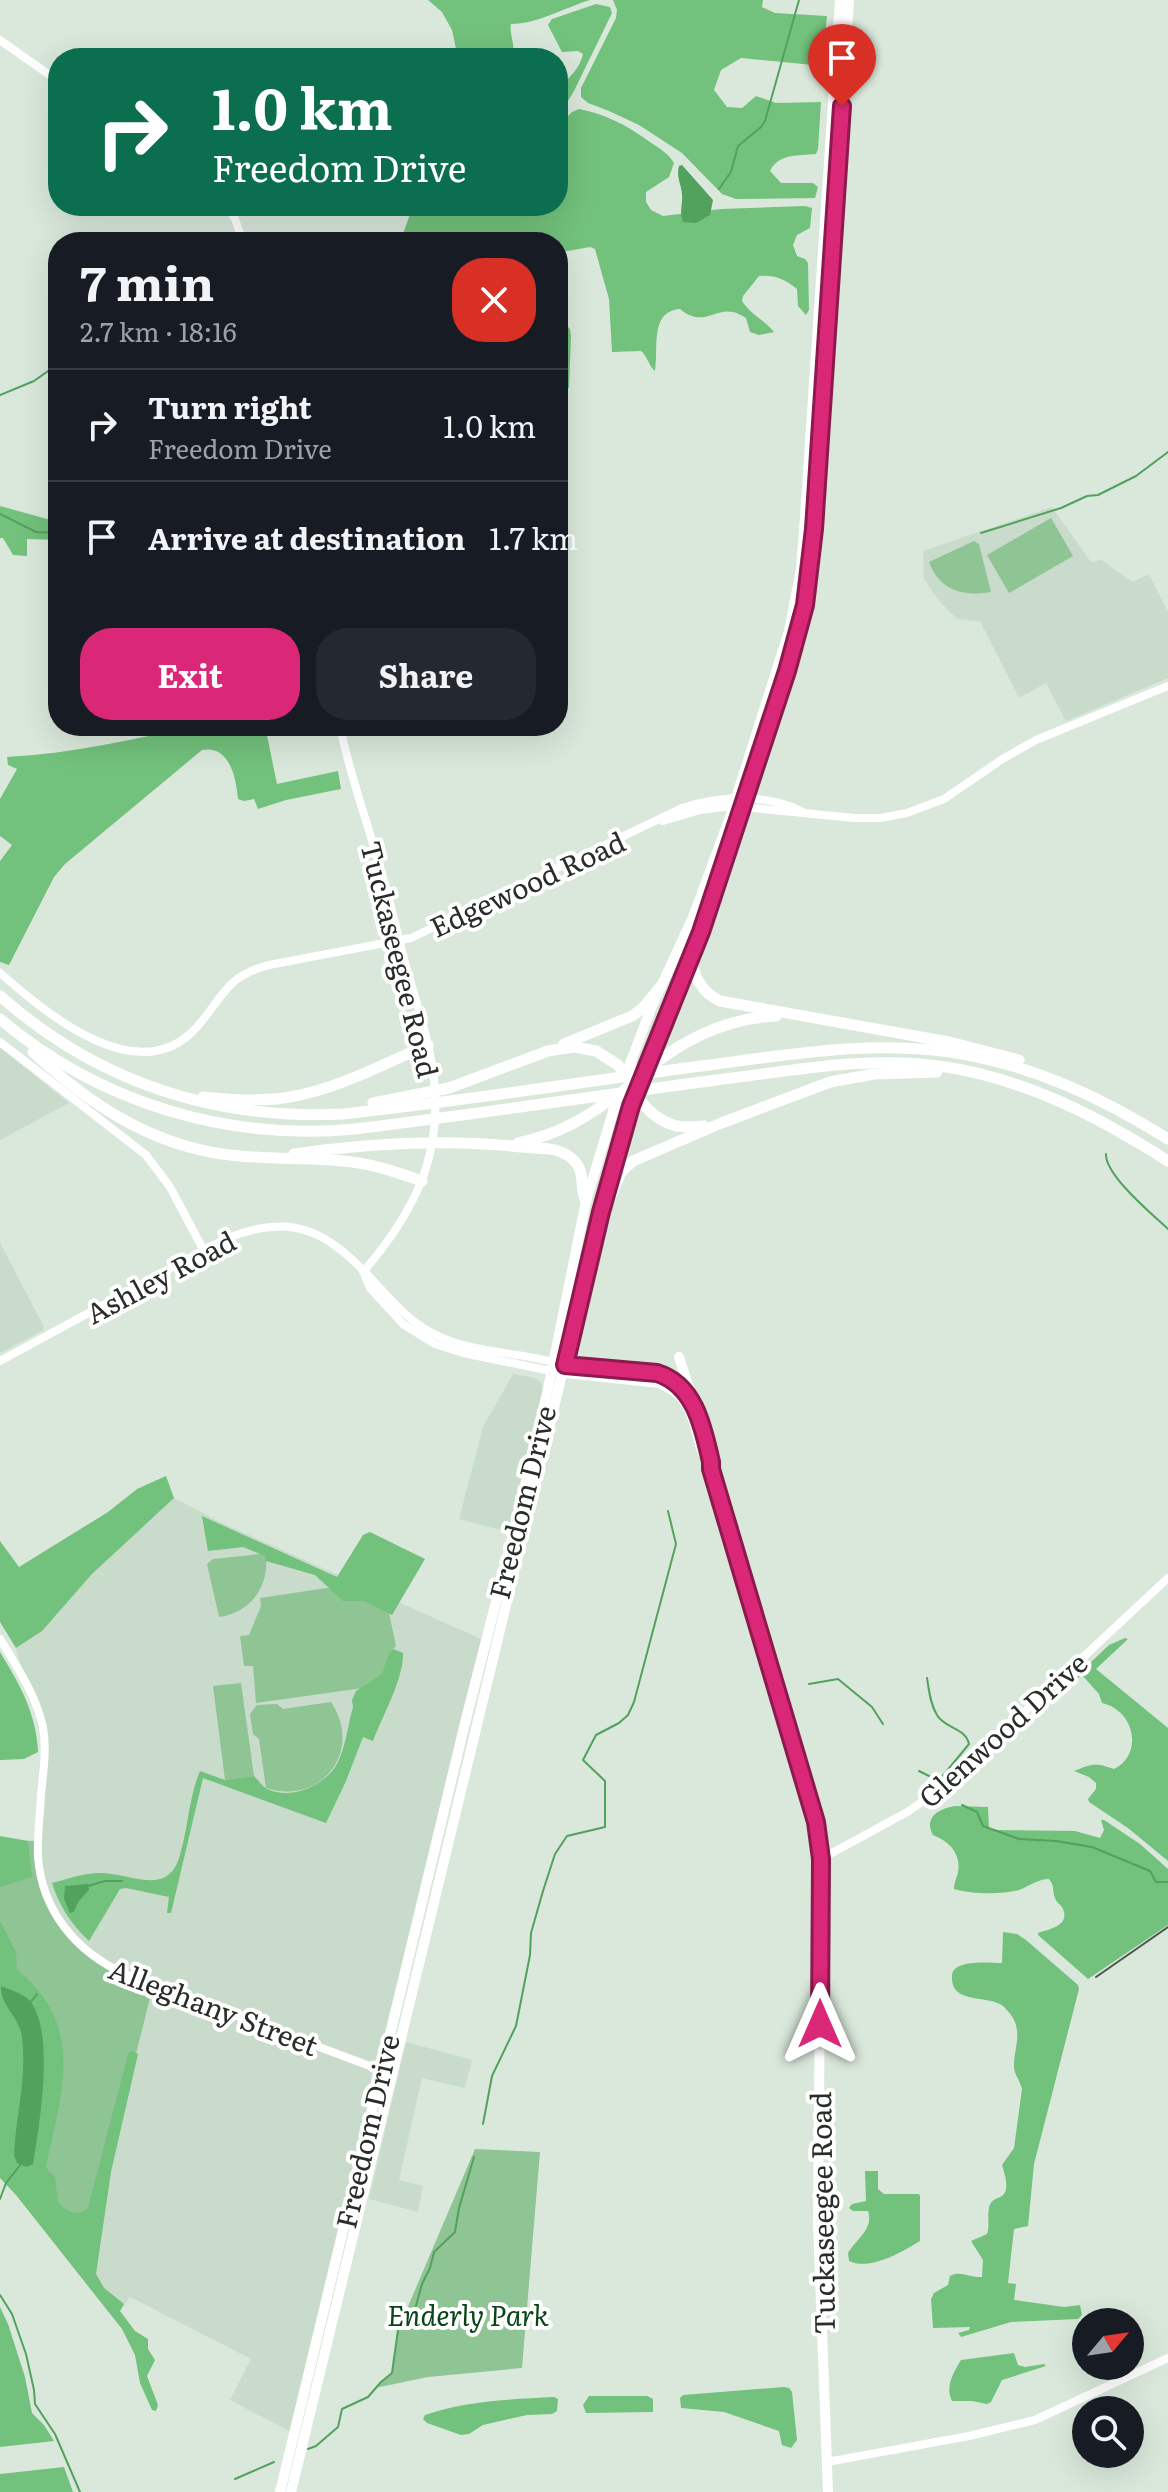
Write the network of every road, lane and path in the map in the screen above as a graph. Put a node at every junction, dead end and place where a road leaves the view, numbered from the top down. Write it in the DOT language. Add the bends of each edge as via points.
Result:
graph roads {
  1 [pos="840,0"];
  2 [pos="849,0"];
  3 [pos="0,40"];
  4 [pos="48,74"];
  5 [pos="819,381"];
  6 [pos="1168,686"];
  7 [pos="342,736"];
  8 [pos="739,802"];
  9 [pos="399,941"];
  10 [pos="694,950"];
  11 [pos="0,973"];
  12 [pos="661,986"];
  13 [pos="0,996"];
  14 [pos="801,1016"];
  15 [pos="1,1020"];
  16 [pos="0,1042"];
  17 [pos="428,1045"];
  18 [pos="548,1051"];
  19 [pos="649,1059"];
  20 [pos="631,1061"];
  21 [pos="645,1071"];
  22 [pos="965,1071"];
  23 [pos="1061,1082"];
  24 [pos="632,1089"];
  25 [pos="159,1091"];
  26 [pos="619,1093"];
  27 [pos="614,1108"];
  28 [pos="277,1114"];
  29 [pos="719,1124"];
  30 [pos="1168,1136"];
  31 [pos="514,1145"];
  32 [pos="269,1158"];
  33 [pos="1168,1162"];
  34 [pos="422,1181"];
  35 [pos="586,1201"];
  36 [pos="603,1202"];
  37 [pos="204,1251"];
  38 [pos="363,1272"];
  39 [pos="0,1361"];
  40 [pos="552,1367"];
  41 [pos="564,1369"];
  42 [pos="663,1379"];
  43 [pos="697,1414"];
  44 [pos="711,1469"];
  45 [pos="527,1478"];
  46 [pos="532,1504"];
  47 [pos="1168,1578"];
  48 [pos="0,1639"];
  49 [pos="486,1663"];
  50 [pos="821,1859"];
  51 [pos="386,2072"];
  52 [pos="352,2192"];
  53 [pos="349,2248"];
  54 [pos="316,2343"];
  55 [pos="1168,2358"];
  56 [pos="317,2383"];
  57 [pos="827,2462"];
  58 [pos="280,2492"];
  59 [pos="291,2492"];
  60 [pos="828,2492"];
  1 -- 5 [label="main road"];
  2 -- 5 [label="main road"];
  3 -- 4 [label="street"];
  5 -- 8 [label="main road" via="793,616"];
  5 -- 8 [label="main road" via="818,467 805,605"];
  6 -- 8 [label="street, Edgewood Road" via="1036,740 924,808 880,818 842,817"];
  7 -- 9 [label="street, Tuckaseegee Road"];
  8 -- 9 [label="street, Edgewood Road" via="655,823"];
  8 -- 10 [label="main road"];
  8 -- 12 [label="main road"];
  9 -- 11 [label="street, Edgewood Road" via="248,971 227,987 186,1037 149,1052 120,1049 79,1032"];
  9 -- 17 [label="street, Tuckaseegee Road"];
  10 -- 14 [label="highway" via="696,975 714,998"];
  10 -- 19 [label="main road"];
  12 -- 18 [label="highway" via="633,1015"];
  12 -- 20 [label="main road"];
  13 -- 25 [label="highway" via="80,1055"];
  14 -- 21 [label="highway" via="717,1027"];
  14 -- 23 [label="highway" via="990,1051"];
  15 -- 22 [label="highway" via="57,1061 127,1097 188,1117 271,1131 355,1129 844,1064 905,1063"];
  15 -- 32 [label="highway" via="68,1082 152,1135 210,1152"];
  16 -- 37 [label="street" via="146,1155"];
  17 -- 25 [label="highway" via="291,1097 231,1099"];
  17 -- 34 [label="street, Tuckaseegee Road" via="435,1112"];
  18 -- 24 [label="highway" via="585,1047 601,1053 616,1063"];
  18 -- 28 [label="highway" via="449,1088 357,1106"];
  19 -- 21 [label="main road"];
  19 -- 24 [label="highway"];
  20 -- 24 [label="highway"];
  21 -- 24 [label="highway"];
  22 -- 29 [label="highway" via="856,1077"];
  22 -- 33 [label="highway" via="1070,1105"];
  23 -- 28 [label="highway" via="965,1054 870,1047 357,1112"];
  23 -- 30 [label="highway"];
  24 -- 26 [label="highway"];
  24 -- 27 [label="highway"];
  24 -- 29 [label="highway" via="658,1117 677,1126"];
  24 -- 36 [label="main road, Freedom Drive"];
  25 -- 28 [label="highway" via="214,1106"];
  26 -- 27 [label="main road, Freedom Drive"];
  26 -- 31 [label="highway" via="558,1132"];
  27 -- 35 [label="main road, Freedom Drive"];
  29 -- 36 [label="highway" via="633,1161"];
  31 -- 32 [label="highway" via="371,1146"];
  31 -- 35 [label="highway" via="556,1150 572,1159 583,1177"];
  32 -- 34 [label="highway" via="359,1163"];
  34 -- 38 [label="street, Tuckaseegee Road" via="399,1228"];
  35 -- 40 [label="main road, Freedom Drive"];
  36 -- 41 [label="main road, Freedom Drive"];
  37 -- 38 [label="street, Ashley Road" via="255,1227 287,1226 334,1244"];
  37 -- 39 [label="street, Ashley Road"];
  38 -- 40 [label="street, Ashley Road" via="370,1288 419,1336 463,1353"];
  40 -- 41 [label="main road"];
  40 -- 45 [label="main road, Freedom Drive"];
  41 -- 42 [label="main road"];
  41 -- 46 [label="main road, Freedom Drive"];
  42 -- 43 [label="main road, Tuckaseegee Road" via="687,1394"];
  42 -- 43 [label="main road" via="680,1362"];
  42 -- 44 [label="main road, Tuckaseegee Road" via="688,1406"];
  43 -- 44 [label="main road, Tuckaseegee Road"];
  44 -- 50 [label="main road, Tuckaseegee Road" via="812,1803"];
  45 -- 46 [label="main road" via="533,1482"];
  45 -- 49 [label="main road, Freedom Drive"];
  46 -- 49 [label="main road, Freedom Drive"];
  47 -- 50 [label="street, Glenwood Drive" via="946,1785"];
  48 -- 51 [label="street, Alleghany Street" via="39,1713 45,1751 40,1872 52,1908 74,1941 125,1974"];
  49 -- 51 [label="main road, Freedom Drive"];
  50 -- 57 [label="main road, Tuckaseegee Road" via="818,2222"];
  51 -- 52 [label="main road, Freedom Drive"];
  51 -- 53 [label="main road, Freedom Drive"];
  52 -- 53 [label="main road" via="357,2198"];
  52 -- 54 [label="main road, Freedom Drive"];
  53 -- 56 [label="main road, Freedom Drive"];
  54 -- 56 [label="main road" via="312,2379"];
  54 -- 58 [label="main road, Freedom Drive"];
  55 -- 57 [label="street" via="1035,2420"];
  56 -- 59 [label="main road, Freedom Drive"];
  57 -- 60 [label="main road, Tuckaseegee Road"];
}
